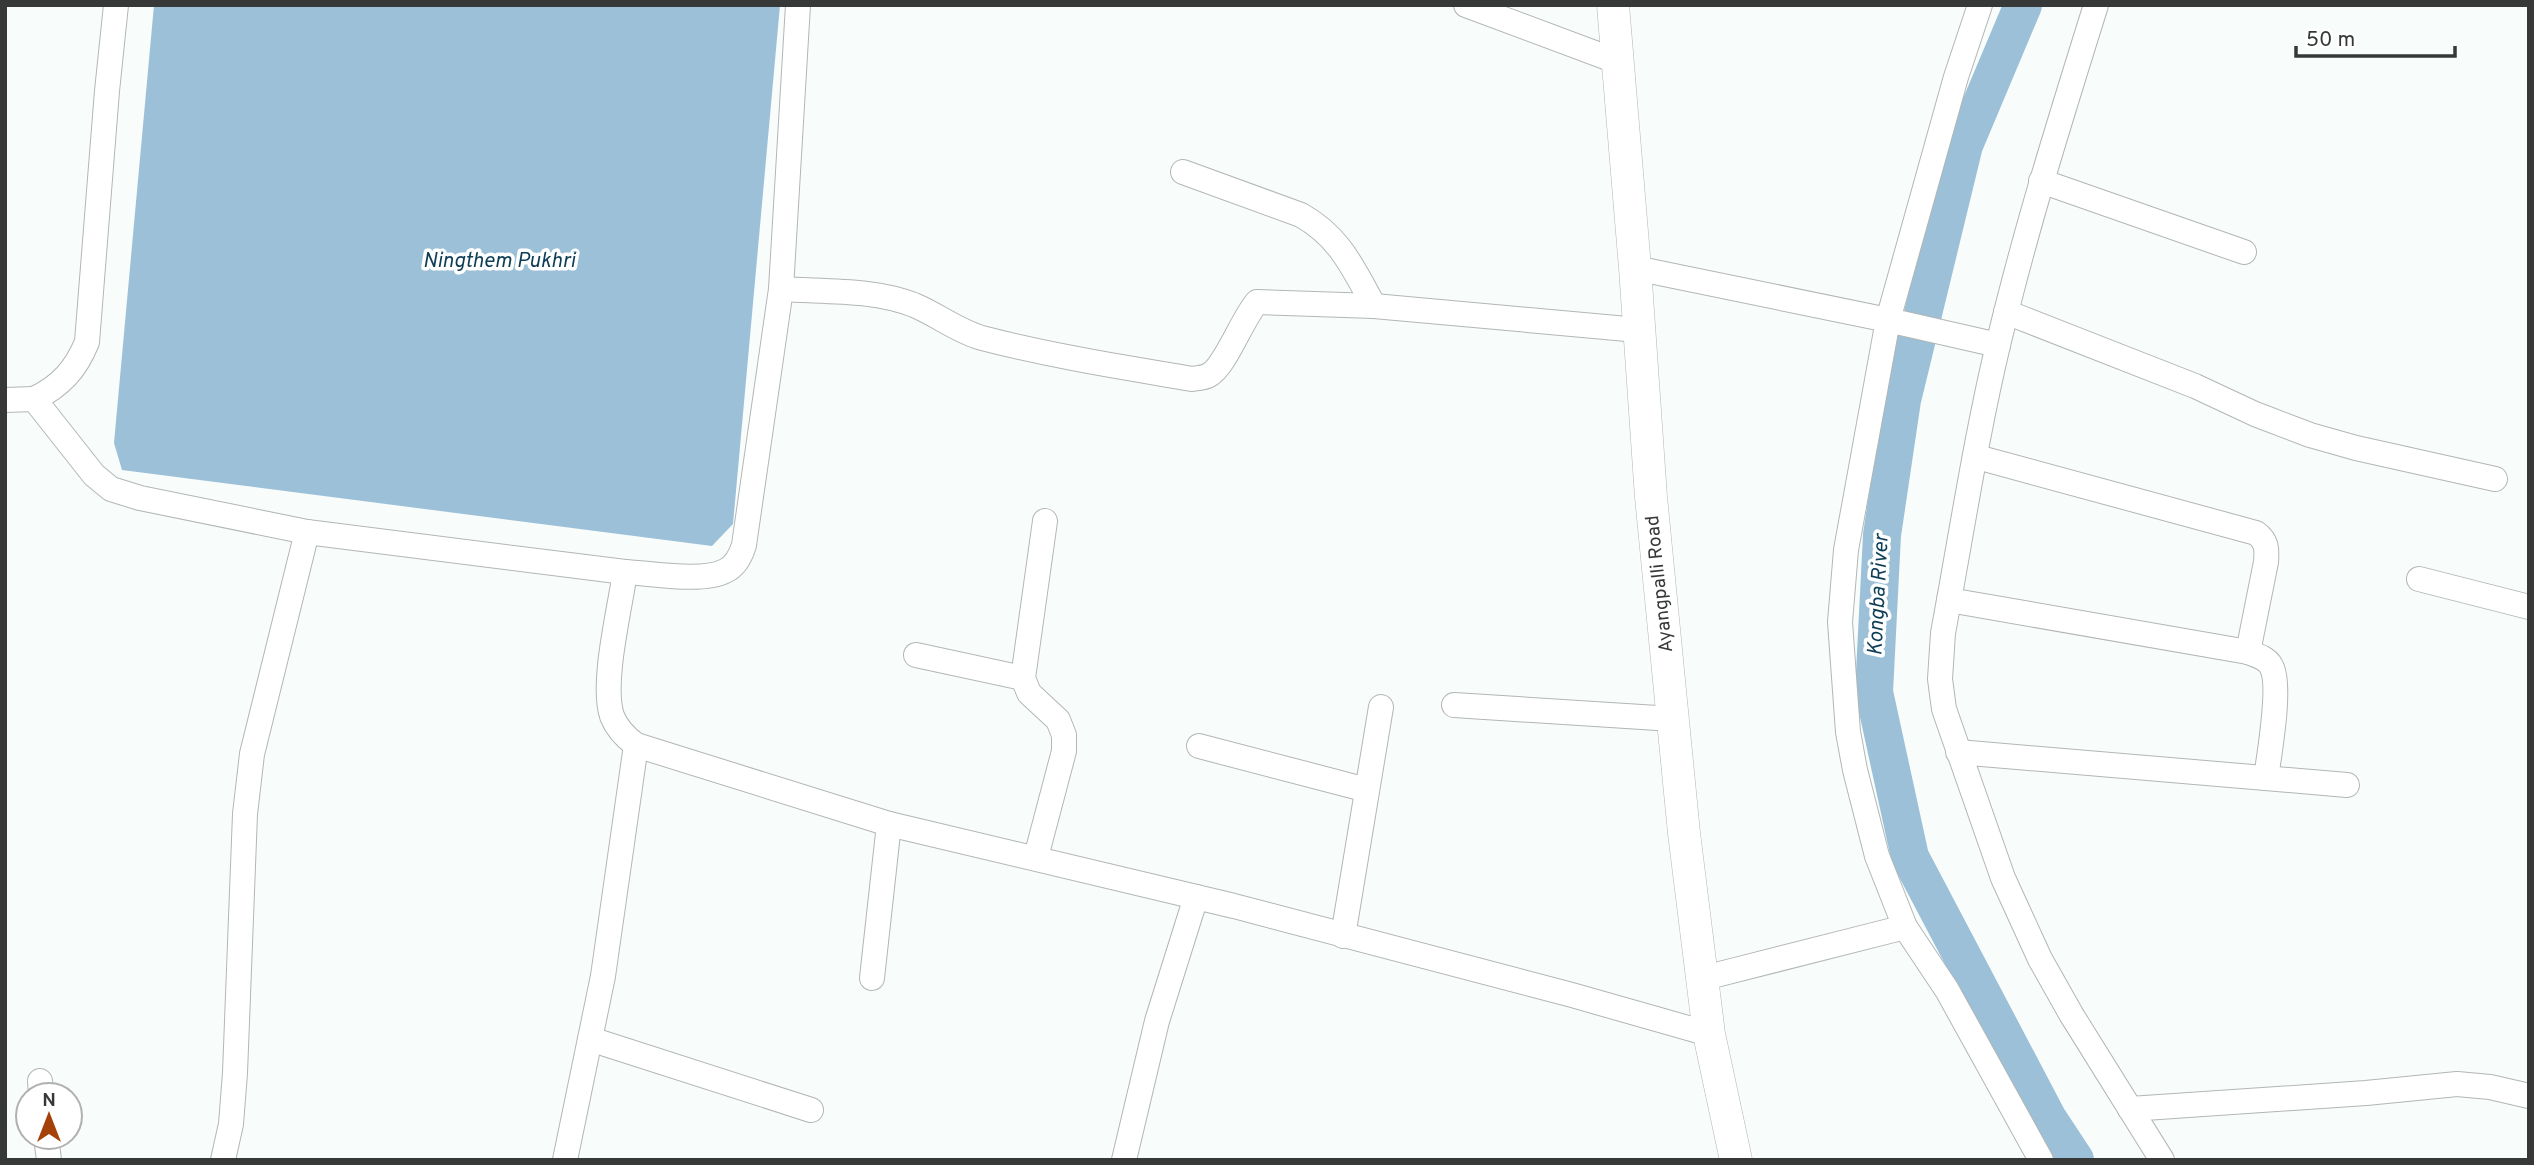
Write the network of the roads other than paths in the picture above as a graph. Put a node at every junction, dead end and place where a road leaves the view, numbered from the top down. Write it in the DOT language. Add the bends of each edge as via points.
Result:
graph roads {
  1 [pos="116,5"];
  2 [pos="798,5"];
  3 [pos="1466,5"];
  4 [pos="1614,5"];
  5 [pos="1980,5"];
  6 [pos="2096,5"];
  7 [pos="1616,61"];
  8 [pos="1183,173"];
  9 [pos="2041,181"];
  10 [pos="2244,252"];
  11 [pos="1636,268"];
  12 [pos="781,289"];
  13 [pos="1374,306"];
  14 [pos="2006,312"];
  15 [pos="1898,322"];
  16 [pos="1638,330"];
  17 [pos="1988,342"];
  18 [pos="34,399"];
  19 [pos="5,400"];
  20 [pos="1976,457"];
  21 [pos="2495,479"];
  22 [pos="1045,521"];
  23 [pos="307,532"];
  24 [pos="625,572"];
  25 [pos="2419,579"];
  26 [pos="1949,600"];
  27 [pos="2529,607"];
  28 [pos="2248,652"];
  29 [pos="916,655"];
  30 [pos="1023,678"];
  31 [pos="1454,705"];
  32 [pos="1381,706"];
  33 [pos="1673,719"];
  34 [pos="636,745"];
  35 [pos="1199,746"];
  36 [pos="1958,752"];
  37 [pos="2266,778"];
  38 [pos="2347,785"];
  39 [pos="1367,790"];
  40 [pos="890,824"];
  41 [pos="1036,857"];
  42 [pos="1196,897"];
  43 [pos="1905,927"];
  44 [pos="1343,936"];
  45 [pos="872,978"];
  46 [pos="1704,978"];
  47 [pos="1709,1034"];
  48 [pos="590,1039"];
  49 [pos="2529,1096"];
  50 [pos="2130,1109"];
  51 [pos="811,1110"];
  52 [pos="223,1160"];
  53 [pos="565,1160"];
  54 [pos="1124,1160"];
  55 [pos="1736,1160"];
  56 [pos="2041,1160"];
  57 [pos="2162,1160"];
  1 -- 18 [label="street" via="87,342 64,381"];
  2 -- 12 [label="street"];
  3 -- 7 [label="street"];
  4 -- 7 [label="street, Ayangpalli Road"];
  5 -- 15 [label="street" via="1956,77"];
  6 -- 9 [label="street"];
  7 -- 11 [label="street, Ayangpalli Road"];
  8 -- 13 [label="street" via="1319,225 1348,259"];
  9 -- 10 [label="street"];
  9 -- 14 [label="street"];
  11 -- 15 [label="street"];
  11 -- 16 [label="street, Ayangpalli Road"];
  12 -- 13 [label="street" via="877,295 916,306 964,333 1192,379 1216,369 1257,302"];
  12 -- 24 [label="street" via="739,559 726,571 703,576"];
  13 -- 16 [label="street"];
  14 -- 17 [label="street"];
  14 -- 21 [label="street" via="2310,435"];
  15 -- 17 [label="street"];
  15 -- 43 [label="street" via="1846,550 1840,622 1855,770 1877,856"];
  16 -- 33 [label="street, Ayangpalli Road"];
  17 -- 20 [label="street"];
  18 -- 19 [label="street"];
  18 -- 23 [label="street" via="80,460 111,489"];
  20 -- 26 [label="street"];
  20 -- 28 [label="street" via="2256,533 2267,550"];
  22 -- 30 [label="street"];
  23 -- 24 [label="street"];
  23 -- 52 [label="street" via="252,754 244,814 235,1073"];
  24 -- 34 [label="street" via="607,691 620,733"];
  25 -- 27 [label="street"];
  26 -- 28 [label="street"];
  26 -- 36 [label="street" via="1940,679"];
  28 -- 37 [label="street" via="2271,665 2276,686"];
  29 -- 30 [label="street"];
  30 -- 41 [label="street" via="1029,693 1058,720 1064,735 1064,751"];
  31 -- 33 [label="street"];
  32 -- 39 [label="street"];
  33 -- 46 [label="street, Ayangpalli Road"];
  34 -- 40 [label="street"];
  34 -- 48 [label="street"];
  35 -- 39 [label="street"];
  36 -- 37 [label="street"];
  36 -- 50 [label="street" via="2003,878 2040,959"];
  37 -- 38 [label="street"];
  39 -- 44 [label="street"];
  40 -- 41 [label="street"];
  40 -- 45 [label="street"];
  41 -- 42 [label="street"];
  42 -- 44 [label="street"];
  42 -- 54 [label="street" via="1157,1021"];
  43 -- 46 [label="street"];
  43 -- 56 [label="street" via="1947,990"];
  44 -- 47 [label="street"];
  46 -- 47 [label="street, Ayangpalli Road"];
  47 -- 55 [label="street, Ayangpalli Road"];
  48 -- 51 [label="street"];
  48 -- 53 [label="street"];
  49 -- 50 [label="street" via="2457,1084"];
  50 -- 57 [label="street"];
}
